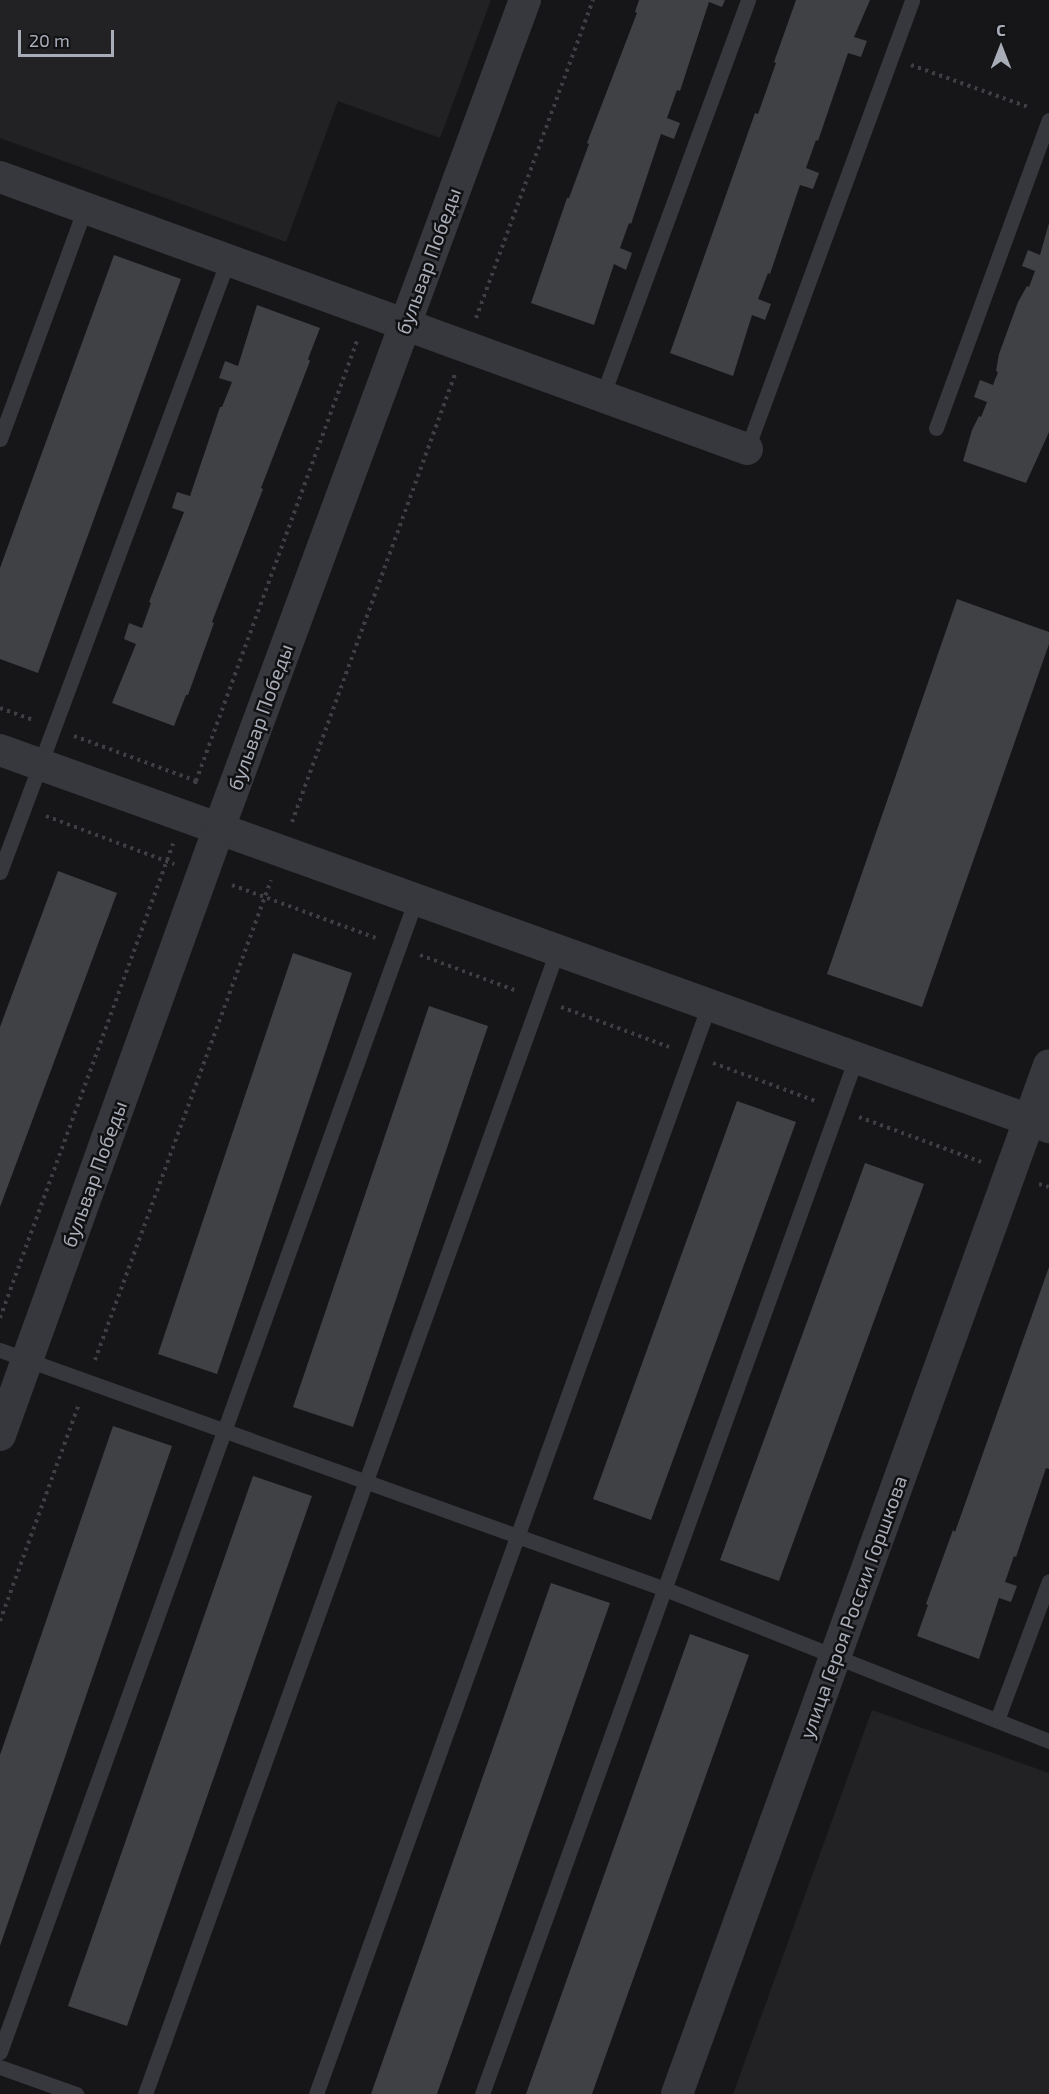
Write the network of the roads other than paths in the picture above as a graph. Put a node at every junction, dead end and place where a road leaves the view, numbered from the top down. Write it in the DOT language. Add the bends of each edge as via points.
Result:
graph roads {
  1 [pos="525,0"];
  2 [pos="748,0"];
  3 [pos="912,0"];
  4 [pos="1044,115"];
  5 [pos="0,177"];
  6 [pos="85,208"];
  7 [pos="228,260"];
  8 [pos="405,324"];
  9 [pos="602,397"];
  10 [pos="936,428"];
  11 [pos="0,439"];
  12 [pos="747,449"];
  13 [pos="0,750"];
  14 [pos="39,764"];
  15 [pos="219,828"];
  16 [pos="0,872"];
  17 [pos="416,900"];
  18 [pos="558,951"];
  19 [pos="710,1005"];
  20 [pos="856,1058"];
  21 [pos="1049,1065"];
  22 [pos="1039,1124"];
  23 [pos="14,1355"];
  24 [pos="225,1430"];
  25 [pos="0,1435"];
  26 [pos="366,1482"];
  27 [pos="518,1536"];
  28 [pos="1049,1581"];
  29 [pos="665,1589"];
  30 [pos="835,1656"];
  31 [pos="997,1720"];
  32 [pos="1049,1742"];
  33 [pos="0,2052"];
  34 [pos="0,2067"];
  35 [pos="76,2094"];
  36 [pos="145,2094"];
  37 [pos="316,2094"];
  38 [pos="482,2094"];
  39 [pos="677,2094"];
  1 -- 8 [label="street, бульвар Победы"];
  2 -- 9 [label="lane"];
  3 -- 12 [label="lane"];
  4 -- 10 [label="lane"];
  5 -- 6 [label="street"];
  6 -- 7 [label="street"];
  6 -- 11 [label="lane"];
  7 -- 8 [label="street"];
  7 -- 14 [label="lane"];
  8 -- 9 [label="street"];
  8 -- 15 [label="street, бульвар Победы"];
  9 -- 12 [label="street"];
  13 -- 14 [label="street"];
  14 -- 15 [label="street"];
  14 -- 16 [label="lane"];
  15 -- 17 [label="street"];
  15 -- 23 [label="street, бульвар Победы"];
  17 -- 18 [label="street"];
  17 -- 24 [label="lane"];
  18 -- 19 [label="street"];
  18 -- 26 [label="lane"];
  19 -- 20 [label="street"];
  19 -- 27 [label="lane"];
  20 -- 22 [label="street"];
  20 -- 29 [label="lane"];
  21 -- 22 [label="street, улица Героя России Горшкова"];
  22 -- 30 [label="street, улица Героя России Горшкова"];
  23 -- 24 [label="lane"];
  23 -- 25 [label="street, бульвар Победы"];
  24 -- 26 [label="lane"];
  24 -- 33 [label="lane"];
  26 -- 27 [label="lane"];
  26 -- 36 [label="lane"];
  27 -- 29 [label="lane"];
  27 -- 37 [label="lane"];
  28 -- 31 [label="lane"];
  29 -- 30 [label="lane"];
  29 -- 38 [label="lane"];
  30 -- 31 [label="lane"];
  30 -- 39 [label="street, улица Героя России Горшкова"];
  31 -- 32 [label="lane"];
  34 -- 35 [label="lane"];
}
